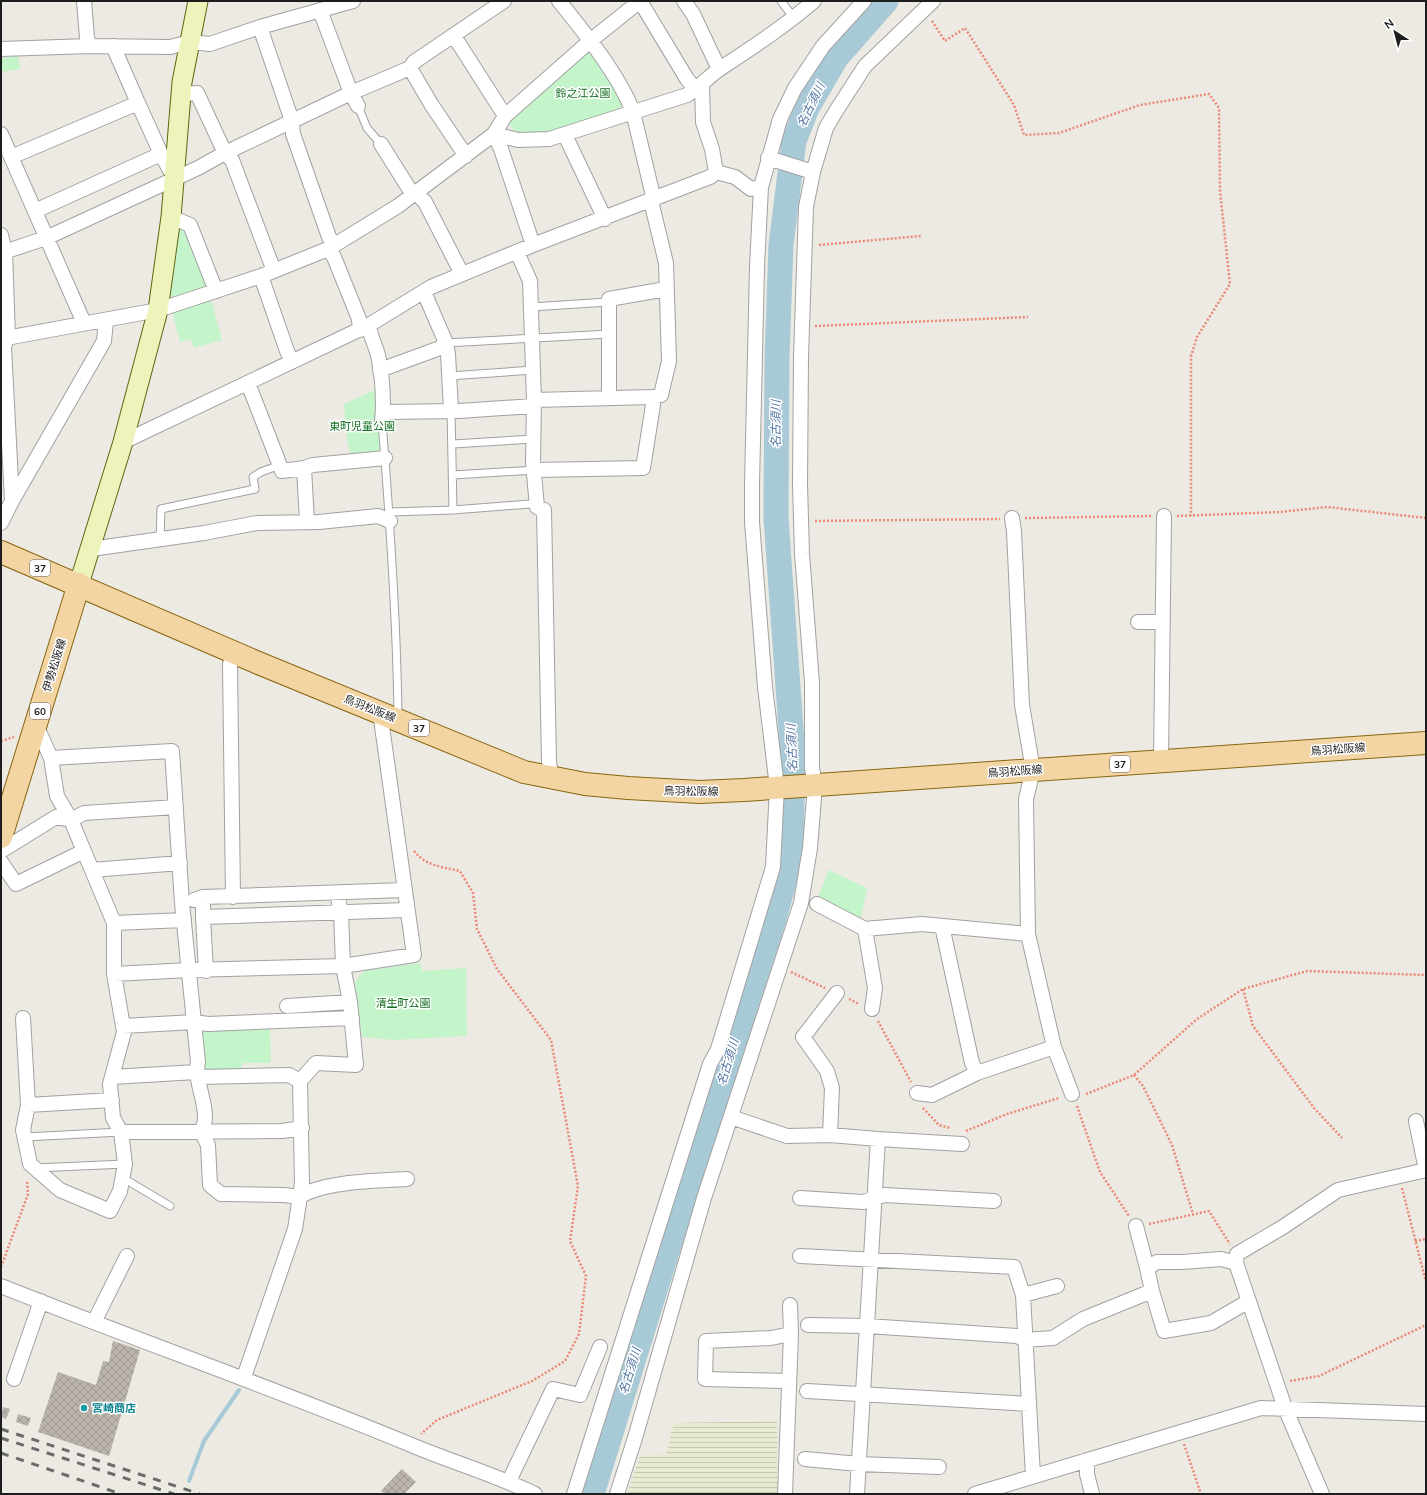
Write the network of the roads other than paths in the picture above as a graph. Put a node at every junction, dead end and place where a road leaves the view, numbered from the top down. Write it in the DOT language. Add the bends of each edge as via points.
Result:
graph roads {
  1 [pos="84,1"];
  2 [pos="198,1"];
  3 [pos="353,1"];
  4 [pos="504,1"];
  5 [pos="558,1"];
  6 [pos="640,1"];
  7 [pos="684,1"];
  8 [pos="781,1"];
  9 [pos="814,1"];
  10 [pos="864,1"];
  11 [pos="933,1"];
  12 [pos="320,10"];
  13 [pos="794,18"];
  14 [pos="260,27"];
  15 [pos="454,36"];
  16 [pos="590,41"];
  17 [pos="190,42"];
  18 [pos="90,46"];
  19 [pos="113,46"];
  20 [pos="1,49"];
  21 [pos="410,68"];
  22 [pos="719,69"];
  23 [pos="699,87"];
  24 [pos="351,93"];
  25 [pos="182,94"];
  26 [pos="138,104"];
  27 [pos="358,106"];
  28 [pos="633,112"];
  29 [pos="505,116"];
  30 [pos="292,121"];
  31 [pos="1,134"];
  32 [pos="494,134"];
  33 [pos="565,135"];
  34 [pos="382,144"];
  35 [pos="225,153"];
  36 [pos="161,154"];
  37 [pos="466,156"];
  38 [pos="11,157"];
  39 [pos="768,158"];
  40 [pos="716,172"];
  41 [pos="813,172"];
  42 [pos="175,179"];
  43 [pos="760,187"];
  44 [pos="414,194"];
  45 [pos="652,200"];
  46 [pos="35,211"];
  47 [pos="171,217"];
  48 [pos="605,219"];
  49 [pos="1,235"];
  50 [pos="46,238"];
  51 [pos="532,245"];
  52 [pos="331,247"];
  53 [pos="517,252"];
  54 [pos="3,253"];
  55 [pos="274,271"];
  56 [pos="462,274"];
  57 [pos="261,276"];
  58 [pos="666,289"];
  59 [pos="216,291"];
  60 [pos="424,292"];
  61 [pos="608,302"];
  62 [pos="531,307"];
  63 [pos="158,310"];
  64 [pos="106,321"];
  65 [pos="84,323"];
  66 [pos="365,327"];
  67 [pos="609,334"];
  68 [pos="5,338"];
  69 [pos="533,338"];
  70 [pos="446,343"];
  71 [pos="292,362"];
  72 [pos="380,370"];
  73 [pos="533,370"];
  74 [pos="449,376"];
  75 [pos="248,383"];
  76 [pos="609,397"];
  77 [pos="653,397"];
  78 [pos="534,403"];
  79 [pos="451,410"];
  80 [pos="382,417"];
  81 [pos="5,423"];
  82 [pos="534,438"];
  83 [pos="122,442"];
  84 [pos="453,444"];
  85 [pos="385,458"];
  86 [pos="280,466"];
  87 [pos="304,468"];
  88 [pos="535,470"];
  89 [pos="453,475"];
  90 [pos="12,501"];
  91 [pos="537,507"];
  92 [pos="453,510"];
  93 [pos="1164,516"];
  94 [pos="390,517"];
  95 [pos="1012,518"];
  96 [pos="307,522"];
  97 [pos="1,523"];
  98 [pos="160,540"];
  99 [pos="91,549"];
  100 [pos="1,552"];
  101 [pos="79,584"];
  102 [pos="1138,622"];
  103 [pos="1162,622"];
  104 [pos="236,653"];
  105 [pos="389,715"];
  106 [pos="36,725"];
  107 [pos="1426,743"];
  108 [pos="50,758"];
  109 [pos="1160,761"];
  110 [pos="1033,770"];
  111 [pos="551,777"];
  112 [pos="815,785"];
  113 [pos="777,787"];
  114 [pos="176,807"];
  115 [pos="71,820"];
  116 [pos="1,838"];
  117 [pos="1,851"];
  118 [pos="84,851"];
  119 [pos="1,862"];
  120 [pos="180,863"];
  121 [pos="92,870"];
  122 [pos="404,890"];
  123 [pos="337,893"];
  124 [pos="203,897"];
  125 [pos="233,897"];
  126 [pos="182,903"];
  127 [pos="817,904"];
  128 [pos="406,910"];
  129 [pos="341,912"];
  130 [pos="203,918"];
  131 [pos="184,920"];
  132 [pos="114,923"];
  133 [pos="942,926"];
  134 [pos="865,929"];
  135 [pos="1028,934"];
  136 [pos="343,966"];
  137 [pos="189,970"];
  138 [pos="206,971"];
  139 [pos="114,974"];
  140 [pos="837,993"];
  141 [pos="350,1002"];
  142 [pos="287,1006"];
  143 [pos="872,1009"];
  144 [pos="23,1018"];
  145 [pos="352,1018"];
  146 [pos="194,1022"];
  147 [pos="123,1026"];
  148 [pos="1054,1047"];
  149 [pos="977,1073"];
  150 [pos="197,1075"];
  151 [pos="112,1077"];
  152 [pos="300,1081"];
  153 [pos="917,1093"];
  154 [pos="1072,1094"];
  155 [pos="112,1100"];
  156 [pos="28,1106"];
  157 [pos="731,1117"];
  158 [pos="1416,1121"];
  159 [pos="302,1128"];
  160 [pos="201,1131"];
  161 [pos="121,1132"];
  162 [pos="830,1135"];
  163 [pos="25,1137"];
  164 [pos="962,1138"];
  165 [pos="878,1139"];
  166 [pos="125,1164"];
  167 [pos="33,1166"];
  168 [pos="1426,1170"];
  169 [pos="123,1178"];
  170 [pos="407,1179"];
  171 [pos="299,1197"];
  172 [pos="800,1198"];
  173 [pos="874,1199"];
  174 [pos="994,1201"];
  175 [pos="170,1206"];
  176 [pos="1136,1226"];
  177 [pos="127,1256"];
  178 [pos="800,1256"];
  179 [pos="1236,1259"];
  180 [pos="871,1260"];
  181 [pos="1148,1268"];
  182 [pos="1,1286"];
  183 [pos="1057,1286"];
  184 [pos="1152,1291"];
  185 [pos="1023,1295"];
  186 [pos="1249,1301"];
  187 [pos="41,1302"];
  188 [pos="790,1305"];
  189 [pos="94,1322"];
  190 [pos="808,1326"];
  191 [pos="867,1326"];
  192 [pos="791,1334"];
  193 [pos="1025,1340"];
  194 [pos="600,1347"];
  195 [pos="244,1377"];
  196 [pos="14,1379"];
  197 [pos="788,1381"];
  198 [pos="807,1391"];
  199 [pos="863,1394"];
  200 [pos="1029,1404"];
  201 [pos="1285,1408"];
  202 [pos="1426,1414"];
  203 [pos="805,1459"];
  204 [pos="1087,1460"];
  205 [pos="859,1464"];
  206 [pos="939,1467"];
  207 [pos="1034,1476"];
  208 [pos="509,1482"];
  209 [pos="535,1494"];
  210 [pos="574,1494"];
  211 [pos="617,1494"];
  212 [pos="785,1494"];
  213 [pos="857,1494"];
  214 [pos="975,1494"];
  215 [pos="1092,1494"];
  216 [pos="1322,1494"];
  1 -- 18 [label="street"];
  2 -- 17 [label="street"];
  3 -- 12 [label="street"];
  4 -- 15 [label="street"];
  5 -- 16 [label="street"];
  6 -- 16 [label="street"];
  6 -- 23 [label="street" via="687,79"];
  7 -- 22 [label="street" via="693,14"];
  8 -- 13 [label="lane"];
  9 -- 13 [label="street"];
  10 -- 39 [label="street" via="823,46 795,88 780,119"];
  11 -- 41 [label="street" via="865,66 826,128"];
  12 -- 14 [label="street"];
  12 -- 24 [label="street"];
  13 -- 22 [label="street"];
  14 -- 17 [label="street" via="210,44"];
  14 -- 30 [label="street"];
  15 -- 21 [label="street" via="414,62"];
  15 -- 29 [label="street"];
  16 -- 28 [label="street" via="629,101"];
  16 -- 29 [label="street"];
  17 -- 19 [label="street" via="170,47"];
  17 -- 25 [label="street"];
  18 -- 19 [label="street"];
  18 -- 20 [label="street"];
  19 -- 26 [label="street"];
  21 -- 24 [label="street"];
  21 -- 37 [label="street"];
  22 -- 23 [label="street"];
  23 -- 28 [label="street" via="687,95"];
  23 -- 40 [label="street" via="703,122"];
  24 -- 27 [label="street"];
  24 -- 30 [label="street"];
  25 -- 35 [label="street" via="197,93"];
  25 -- 42 [label="street"];
  26 -- 36 [label="street"];
  26 -- 38 [label="street"];
  27 -- 34 [label="lane" via="367,128"];
  28 -- 33 [label="street"];
  28 -- 45 [label="street"];
  29 -- 32 [label="street"];
  30 -- 35 [label="street"];
  30 -- 52 [label="street" via="293,134"];
  31 -- 38 [label="street"];
  32 -- 33 [label="street" via="518,140 549,139"];
  32 -- 37 [label="street"];
  32 -- 51 [label="street"];
  33 -- 48 [label="street"];
  34 -- 44 [label="street"];
  35 -- 42 [label="street"];
  35 -- 55 [label="street" via="232,160"];
  36 -- 42 [label="street"];
  36 -- 46 [label="street"];
  37 -- 44 [label="street"];
  38 -- 46 [label="street"];
  39 -- 41 [label="street"];
  39 -- 43 [label="street"];
  40 -- 43 [label="street" via="735,177 751,189"];
  40 -- 45 [label="street" via="710,177"];
  41 -- 112 [label="street" via="806,206 800,484 802,554 812,683 812,768"];
  42 -- 47 [label="street"];
  42 -- 50 [label="street"];
  43 -- 113 [label="street" via="752,522 765,687"];
  44 -- 52 [label="street"];
  44 -- 56 [label="street" via="425,202"];
  45 -- 48 [label="street"];
  45 -- 58 [label="street" via="666,263"];
  46 -- 50 [label="street"];
  47 -- 59 [label="street" via="190,225"];
  47 -- 63 [label="street"];
  48 -- 51 [label="street"];
  49 -- 54 [label="street"];
  50 -- 54 [label="street"];
  50 -- 65 [label="street"];
  51 -- 53 [label="street"];
  52 -- 55 [label="street"];
  52 -- 66 [label="street" via="359,319"];
  53 -- 56 [label="street"];
  53 -- 62 [label="street" via="530,281"];
  54 -- 68 [label="street"];
  55 -- 57 [label="street"];
  56 -- 60 [label="street"];
  57 -- 59 [label="street"];
  57 -- 71 [label="street"];
  58 -- 61 [label="street" via="609,299"];
  58 -- 77 [label="street" via="669,361 661,395"];
  59 -- 63 [label="street"];
  60 -- 66 [label="street"];
  60 -- 70 [label="street"];
  61 -- 62 [label="lane"];
  61 -- 67 [label="street"];
  62 -- 69 [label="street"];
  63 -- 64 [label="street"];
  63 -- 83 [label="street"];
  64 -- 65 [label="street"];
  64 -- 90 [label="street" via="104,341"];
  65 -- 68 [label="street"];
  66 -- 71 [label="street"];
  66 -- 72 [label="street" via="377,353"];
  67 -- 69 [label="lane"];
  67 -- 76 [label="street"];
  68 -- 81 [label="street"];
  69 -- 70 [label="lane"];
  69 -- 73 [label="street"];
  70 -- 72 [label="street" via="440,348"];
  70 -- 74 [label="street"];
  71 -- 75 [label="street"];
  72 -- 80 [label="street"];
  73 -- 74 [label="lane"];
  73 -- 78 [label="street"];
  74 -- 79 [label="street"];
  75 -- 83 [label="street"];
  75 -- 86 [label="street"];
  76 -- 77 [label="street"];
  76 -- 78 [label="street"];
  77 -- 88 [label="street" via="643,468"];
  78 -- 79 [label="street"];
  78 -- 82 [label="street"];
  79 -- 80 [label="street"];
  79 -- 84 [label="lane"];
  80 -- 85 [label="lane"];
  81 -- 90 [label="street"];
  82 -- 84 [label="lane"];
  82 -- 88 [label="street"];
  83 -- 99 [label="street"];
  84 -- 89 [label="lane"];
  85 -- 87 [label="street"];
  85 -- 94 [label="lane"];
  86 -- 87 [label="street" via="282,471"];
  86 -- 98 [label="lane" via="253,477 255,489 161,509"];
  87 -- 96 [label="street"];
  88 -- 89 [label="lane"];
  88 -- 91 [label="street"];
  89 -- 92 [label="lane"];
  90 -- 97 [label="street"];
  91 -- 92 [label="lane" via="530,504"];
  91 -- 111 [label="street" via="544,510"];
  92 -- 94 [label="lane"];
  93 -- 103 [label="street"];
  94 -- 96 [label="street"];
  94 -- 105 [label="lane" via="398,669"];
  95 -- 110 [label="street" via="1022,705"];
  96 -- 98 [label="street" via="257,523"];
  98 -- 99 [label="street"];
  99 -- 101 [label="street"];
  100 -- 101 [label="main road, 鳥羽松阪線 / 37"];
  101 -- 104 [label="main road, 鳥羽松阪線 / 37"];
  101 -- 106 [label="main road, 伊勢松阪線 / 60"];
  102 -- 103 [label="street"];
  103 -- 109 [label="street"];
  104 -- 105 [label="main road, 鳥羽松阪線 / 37"];
  104 -- 125 [label="street" via="230,664"];
  105 -- 111 [label="main road, 鳥羽松阪線 / 37" via="524,772"];
  105 -- 122 [label="street" via="398,849"];
  106 -- 108 [label="street"];
  106 -- 116 [label="main road, 伊勢松阪線 / 60"];
  107 -- 109 [label="main road, 鳥羽松阪線 / 37"];
  108 -- 114 [label="street" via="172,751"];
  108 -- 115 [label="street" via="57,796"];
  109 -- 110 [label="main road, 鳥羽松阪線 / 37"];
  110 -- 112 [label="main road, 鳥羽松阪線 / 37"];
  110 -- 135 [label="street" via="1026,799"];
  111 -- 113 [label="main road, 鳥羽松阪線 / 37" via="621,788 700,792"];
  112 -- 113 [label="main road, 鳥羽松阪線 / 37"];
  112 -- 157 [label="street" via="810,848 801,903"];
  113 -- 210 [label="street" via="773,867 718,1049 708,1072"];
  114 -- 115 [label="street" via="84,813"];
  114 -- 120 [label="street"];
  115 -- 117 [label="street" via="56,817"];
  115 -- 118 [label="street"];
  118 -- 119 [label="street" via="16,884"];
  118 -- 121 [label="street"];
  120 -- 121 [label="street"];
  120 -- 126 [label="street"];
  121 -- 132 [label="street"];
  122 -- 123 [label="street"];
  122 -- 128 [label="street"];
  123 -- 125 [label="street"];
  123 -- 129 [label="street"];
  124 -- 125 [label="street"];
  124 -- 126 [label="street"];
  124 -- 130 [label="street"];
  126 -- 131 [label="street"];
  127 -- 134 [label="street"];
  128 -- 129 [label="street"];
  128 -- 136 [label="street" via="414,955"];
  129 -- 130 [label="street"];
  129 -- 136 [label="street"];
  130 -- 138 [label="street"];
  131 -- 132 [label="street"];
  131 -- 137 [label="street"];
  132 -- 139 [label="street"];
  133 -- 134 [label="street" via="922,924"];
  133 -- 135 [label="street"];
  133 -- 149 [label="street" via="972,1062"];
  134 -- 143 [label="street" via="875,988"];
  135 -- 148 [label="street"];
  136 -- 138 [label="street"];
  136 -- 141 [label="street"];
  137 -- 138 [label="street"];
  137 -- 139 [label="street"];
  137 -- 146 [label="street"];
  139 -- 147 [label="street"];
  140 -- 162 [label="street" via="803,1037 827,1071 832,1088"];
  141 -- 142 [label="street"];
  141 -- 145 [label="street"];
  144 -- 156 [label="street"];
  145 -- 146 [label="street" via="208,1024"];
  145 -- 152 [label="street" via="356,1064 316,1063"];
  146 -- 147 [label="street"];
  146 -- 150 [label="street"];
  147 -- 151 [label="street" via="124,1032"];
  148 -- 149 [label="street"];
  148 -- 154 [label="street"];
  149 -- 153 [label="street" via="932,1095"];
  150 -- 151 [label="street"];
  150 -- 152 [label="street" via="289,1075"];
  150 -- 160 [label="street" via="205,1119"];
  151 -- 155 [label="street"];
  152 -- 159 [label="street"];
  155 -- 156 [label="street"];
  155 -- 161 [label="street" via="114,1118"];
  156 -- 163 [label="street" via="23,1130"];
  157 -- 162 [label="street" via="787,1136"];
  157 -- 211 [label="street" via="704,1198"];
  158 -- 168 [label="street"];
  159 -- 160 [label="street" via="282,1131"];
  159 -- 171 [label="street" via="302,1183"];
  160 -- 161 [label="street"];
  160 -- 171 [label="street" via="208,1145 210,1185 221,1194"];
  161 -- 163 [label="lane"];
  161 -- 166 [label="street"];
  162 -- 165 [label="street"];
  163 -- 167 [label="street"];
  164 -- 165 [label="street"];
  165 -- 173 [label="street"];
  166 -- 167 [label="lane"];
  166 -- 169 [label="street"];
  167 -- 169 [label="street" via="60,1190 110,1210 120,1192"];
  168 -- 179 [label="street" via="1338,1190"];
  169 -- 175 [label="lane"];
  170 -- 171 [label="street" via="364,1181 309,1191"];
  171 -- 195 [label="street" via="295,1229"];
  172 -- 173 [label="street" via="863,1202"];
  173 -- 174 [label="street" via="884,1195"];
  173 -- 180 [label="street"];
  176 -- 181 [label="street"];
  177 -- 189 [label="street"];
  178 -- 180 [label="street"];
  179 -- 181 [label="street" via="1157,1262"];
  179 -- 186 [label="street"];
  180 -- 185 [label="street" via="1014,1267"];
  180 -- 191 [label="street"];
  181 -- 184 [label="street"];
  182 -- 187 [label="street"];
  183 -- 185 [label="street"];
  184 -- 186 [label="street" via="1164,1331 1211,1323"];
  184 -- 193 [label="street" via="1083,1318 1053,1338"];
  185 -- 193 [label="street"];
  186 -- 201 [label="street"];
  187 -- 189 [label="street"];
  187 -- 196 [label="street"];
  188 -- 192 [label="street"];
  189 -- 195 [label="street"];
  190 -- 191 [label="street"];
  191 -- 193 [label="street" via="1017,1336"];
  191 -- 199 [label="street"];
  192 -- 197 [label="street"];
  192 -- 197 [label="street" via="771,1338 706,1341 705,1379"];
  193 -- 200 [label="street"];
  194 -- 208 [label="street" via="580,1395 553,1389"];
  195 -- 208 [label="street"];
  197 -- 212 [label="street"];
  198 -- 199 [label="street"];
  199 -- 200 [label="street"];
  199 -- 205 [label="street"];
  200 -- 207 [label="street"];
  201 -- 202 [label="street"];
  201 -- 204 [label="street" via="1262,1408"];
  201 -- 216 [label="street"];
  203 -- 205 [label="street"];
  204 -- 207 [label="street"];
  204 -- 215 [label="street" via="1087,1474"];
  205 -- 206 [label="street"];
  205 -- 213 [label="street"];
  207 -- 214 [label="street"];
  208 -- 209 [label="street"];
}
